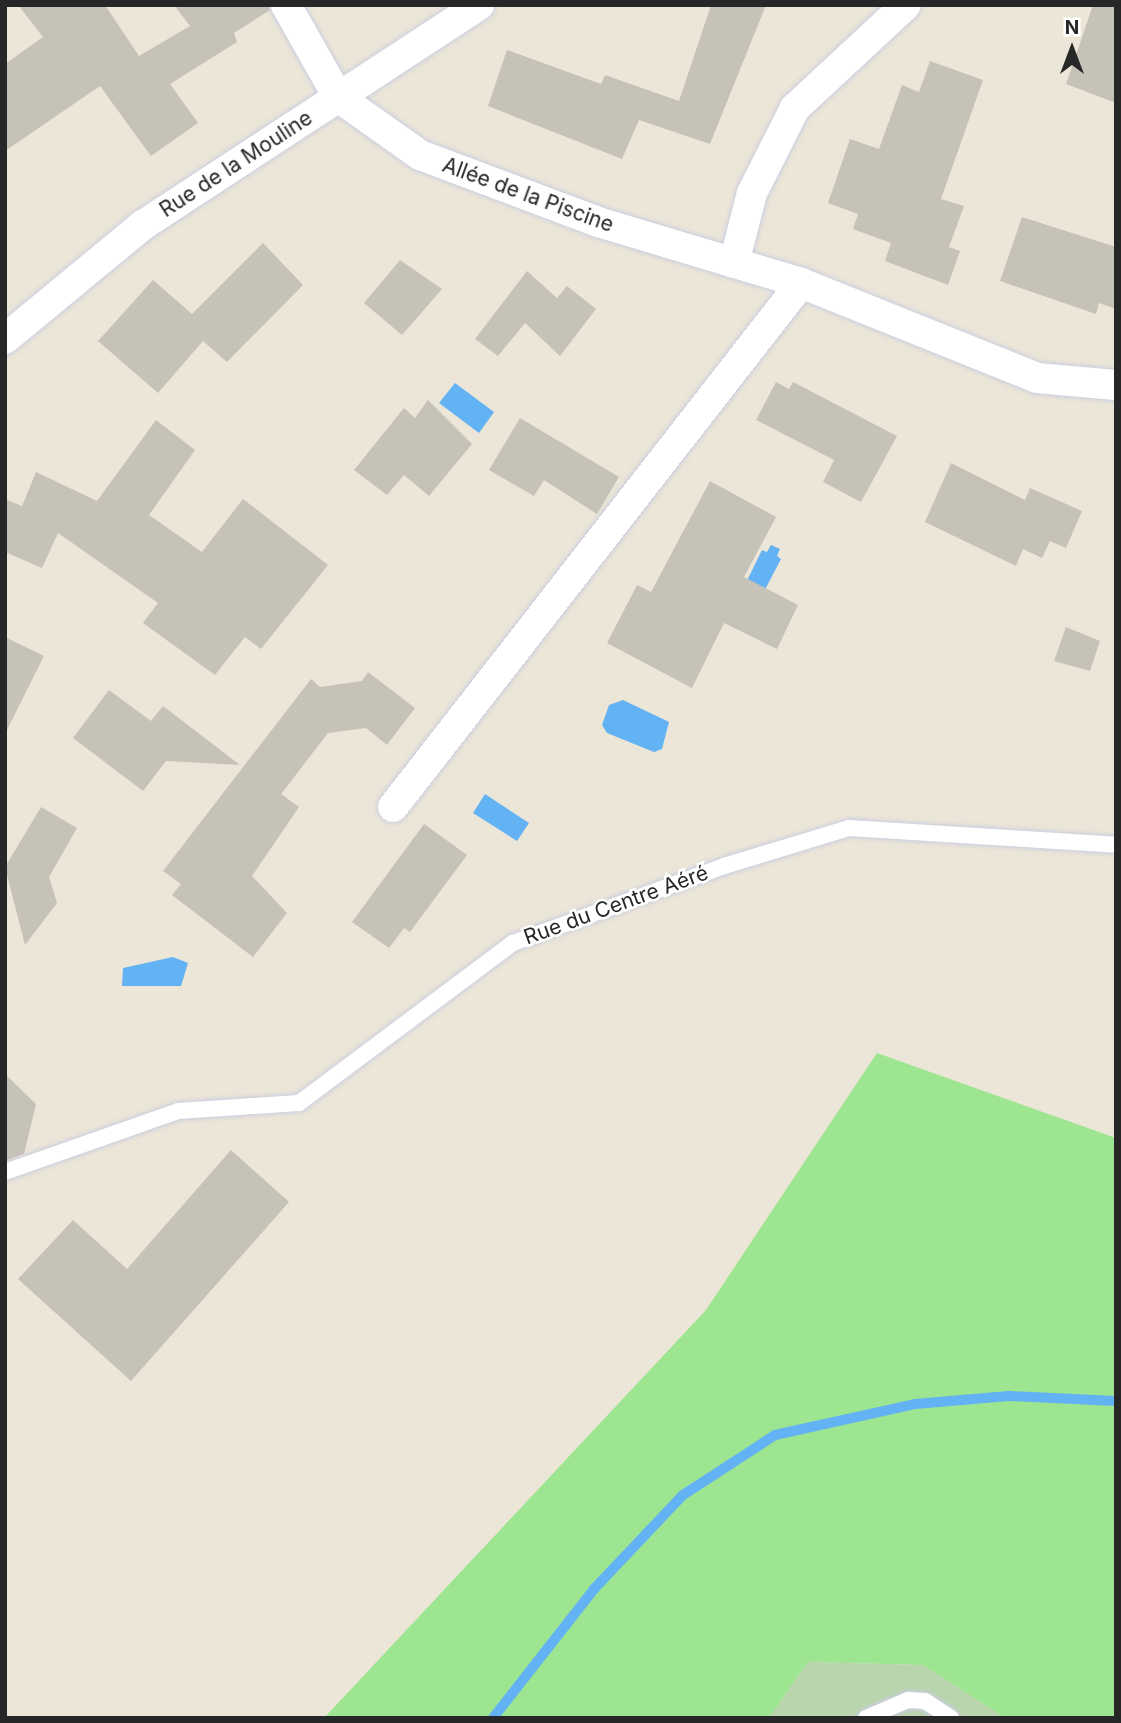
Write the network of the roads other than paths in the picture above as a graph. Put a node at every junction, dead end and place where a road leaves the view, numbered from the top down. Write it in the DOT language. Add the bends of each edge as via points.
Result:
graph roads {
  1 [pos="286,5"];
  2 [pos="479,5"];
  3 [pos="906,5"];
  4 [pos="338,97"];
  5 [pos="734,262"];
  6 [pos="801,283"];
  7 [pos="8,329"];
  8 [pos="1085,383"];
  9 [pos="1116,385"];
  10 [pos="1116,400"];
  11 [pos="393,807"];
  12 [pos="1116,845"];
  13 [pos="5,1171"];
  14 [pos="866,1718"];
  15 [pos="951,1718"];
  1 -- 4 [label="street"];
  2 -- 4 [label="street, Rue de la Mouline"];
  3 -- 5 [label="street" via="796,108 752,193"];
  4 -- 5 [label="street, Allée de la Piscine" via="420,155 598,222"];
  4 -- 7 [label="street, Rue de la Mouline" via="143,225"];
  5 -- 6 [label="street, Allée de la Piscine"];
  6 -- 8 [label="street, Allée de la Piscine" via="1037,378"];
  6 -- 11 [label="street"];
  8 -- 9 [label="street, Allée de la Piscine"];
  8 -- 10 [label="street, Allée de la Piscine"];
  12 -- 13 [label="lane, Rue du Centre Aéré" via="849,828 724,866 513,943 299,1103 178,1111"];
  14 -- 15 [label="lane" via="908,1700 925,1701"];
}
